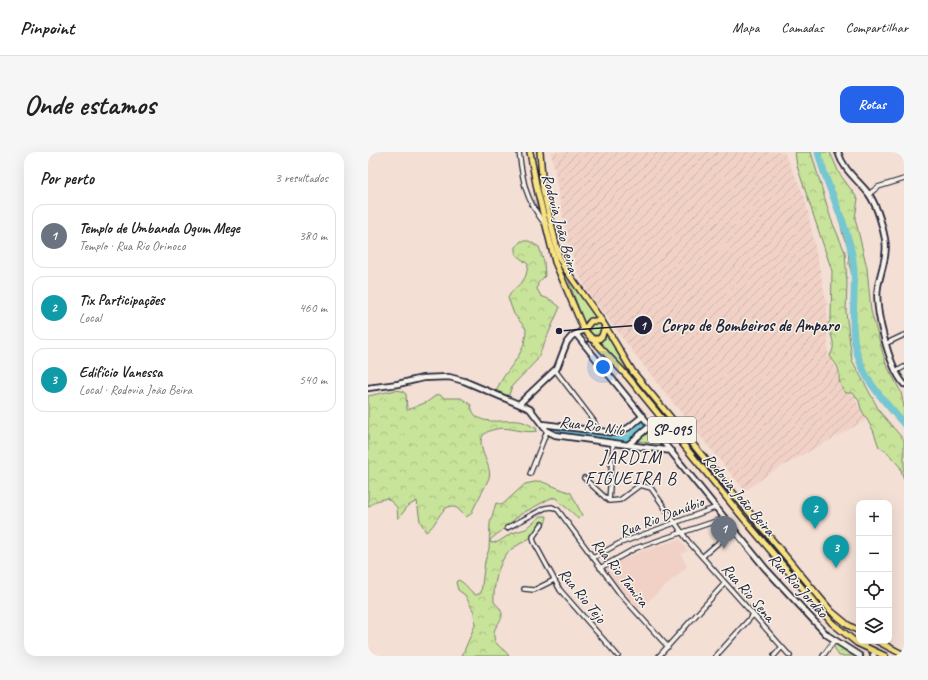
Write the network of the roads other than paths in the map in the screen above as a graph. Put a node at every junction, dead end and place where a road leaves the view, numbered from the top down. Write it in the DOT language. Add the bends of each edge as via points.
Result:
graph roads {
  1 [pos="519,152"];
  2 [pos="530,152"];
  3 [pos="540,152"];
  4 [pos="838,152"];
  5 [pos="904,179"];
  6 [pos="869,194"];
  7 [pos="546,225"];
  8 [pos="603,323"];
  9 [pos="584,330"];
  10 [pos="576,334"];
  11 [pos="904,334"];
  12 [pos="591,339"];
  13 [pos="887,343"];
  14 [pos="904,367"];
  15 [pos="555,370"];
  16 [pos="895,372"];
  17 [pos="904,384"];
  18 [pos="368,388"];
  19 [pos="520,403"];
  20 [pos="643,416"];
  21 [pos="542,424"];
  22 [pos="548,426"];
  23 [pos="650,426"];
  24 [pos="597,429"];
  25 [pos="547,431"];
  26 [pos="613,444"];
  27 [pos="629,444"];
  28 [pos="672,451"];
  29 [pos="530,474"];
  30 [pos="584,478"];
  31 [pos="609,501"];
  32 [pos="717,507"];
  33 [pos="725,518"];
  34 [pos="676,523"];
  35 [pos="542,524"];
  36 [pos="507,528"];
  37 [pos="734,529"];
  38 [pos="681,532"];
  39 [pos="702,557"];
  40 [pos="593,558"];
  41 [pos="600,568"];
  42 [pos="554,580"];
  43 [pos="725,583"];
  44 [pos="524,589"];
  45 [pos="753,615"];
  46 [pos="856,629"];
  47 [pos="834,640"];
  48 [pos="883,644"];
  49 [pos="668,647"];
  50 [pos="782,647"];
  51 [pos="894,650"];
  52 [pos="873,655"];
  53 [pos="904,655"];
  54 [pos="618,656"];
  55 [pos="660,656"];
  56 [pos="716,656"];
  57 [pos="774,656"];
  58 [pos="790,656"];
  59 [pos="823,656"];
  60 [pos="860,656"];
  61 [pos="885,656"];
  62 [pos="893,656"];
  1 -- 7 [label="street" via="525,189 534,209"];
  2 -- 7 [label="main road, Rodovia João Beira / SP-095"];
  3 -- 8 [label="main road, Rodovia João Beira / SP-095" via="543,189 559,257"];
  4 -- 6 [label="street" via="845,169"];
  5 -- 6 [label="street"];
  6 -- 13 [label="street" via="876,208 885,240 877,298"];
  7 -- 9 [label="main road, Rodovia João Beira / SP-095" via="555,262"];
  8 -- 9 [label="main road" via="591,321"];
  8 -- 12 [label="main road" via="605,333 599,339"];
  8 -- 46 [label="main road, Rodovia João Beira / SP-095" via="633,372 735,497 831,611"];
  9 -- 10 [label="street"];
  9 -- 12 [label="main road, Rodovia João Beira / SP-095"];
  10 -- 15 [label="street" via="567,342"];
  10 -- 20 [label="street, Rua Rio Jordão"];
  11 -- 13 [label="street"];
  12 -- 52 [label="main road, Rodovia João Beira / SP-095" via="628,378 832,622"];
  13 -- 16 [label="street"];
  14 -- 16 [label="street"];
  15 -- 19 [label="street"];
  15 -- 24 [label="street" via="594,421"];
  16 -- 17 [label="street"];
  18 -- 19 [label="street" via="423,378 449,377"];
  19 -- 21 [label="street" via="530,409"];
  20 -- 23 [label="street, Rua Rio Jordão"];
  20 -- 24 [label="street" via="623,431 615,433"];
  21 -- 22 [label="street"];
  21 -- 25 [label="street"];
  22 -- 24 [label="street"];
  22 -- 25 [label="street"];
  23 -- 27 [label="street, Rua Rio Nilo"];
  23 -- 28 [label="street, Rua Rio Jordão"];
  25 -- 26 [label="street, Rua Rio Nilo"];
  25 -- 29 [label="street"];
  26 -- 27 [label="street, Rua Rio Nilo"];
  26 -- 31 [label="street"];
  27 -- 28 [label="street"];
  28 -- 32 [label="street, Rua Rio Jordão"];
  30 -- 31 [label="street"];
  31 -- 34 [label="street, Rua Rio Sena" via="620,500 636,488 645,485"];
  32 -- 33 [label="street, Rua Rio Jordão"];
  32 -- 34 [label="street, Rua Rio Danúbio"];
  33 -- 37 [label="street, Rua Rio Jordão"];
  33 -- 38 [label="street, Rua Rio Danúbio"];
  34 -- 38 [label="street, Rua Rio Sena"];
  34 -- 40 [label="street, Rua Rio Danúbio" via="618,544"];
  35 -- 42 [label="street, Rua Rio Tejo" via="533,537 534,542"];
  36 -- 40 [label="street, Rua Rio Tamisa" via="545,508 552,507 558,510"];
  37 -- 39 [label="street"];
  37 -- 47 [label="street, Rua Rio Jordão" via="765,568"];
  38 -- 39 [label="street, Rua Rio Sena"];
  38 -- 41 [label="street, Rua Rio Danúbio" via="636,548"];
  39 -- 43 [label="street, Rua Rio Sena"];
  40 -- 41 [label="street, Rua Rio Tamisa"];
  41 -- 49 [label="street, Rua Rio Tamisa"];
  42 -- 44 [label="street" via="534,590"];
  42 -- 54 [label="street, Rua Rio Tejo"];
  43 -- 45 [label="street, Rua Rio Sena"];
  43 -- 49 [label="street"];
  45 -- 50 [label="street, Rua Rio Sena"];
  45 -- 56 [label="street"];
  47 -- 59 [label="street"];
  47 -- 60 [label="street, Rua Rio Jordão"];
  48 -- 51 [label="main road"];
  48 -- 52 [label="main road"];
  49 -- 55 [label="street"];
  50 -- 57 [label="street"];
  50 -- 58 [label="street, Rua Rio Sena"];
  51 -- 53 [label="main road"];
  51 -- 62 [label="main road"];
  52 -- 61 [label="main road, Rodovia João Beira / SP-095"];
}
